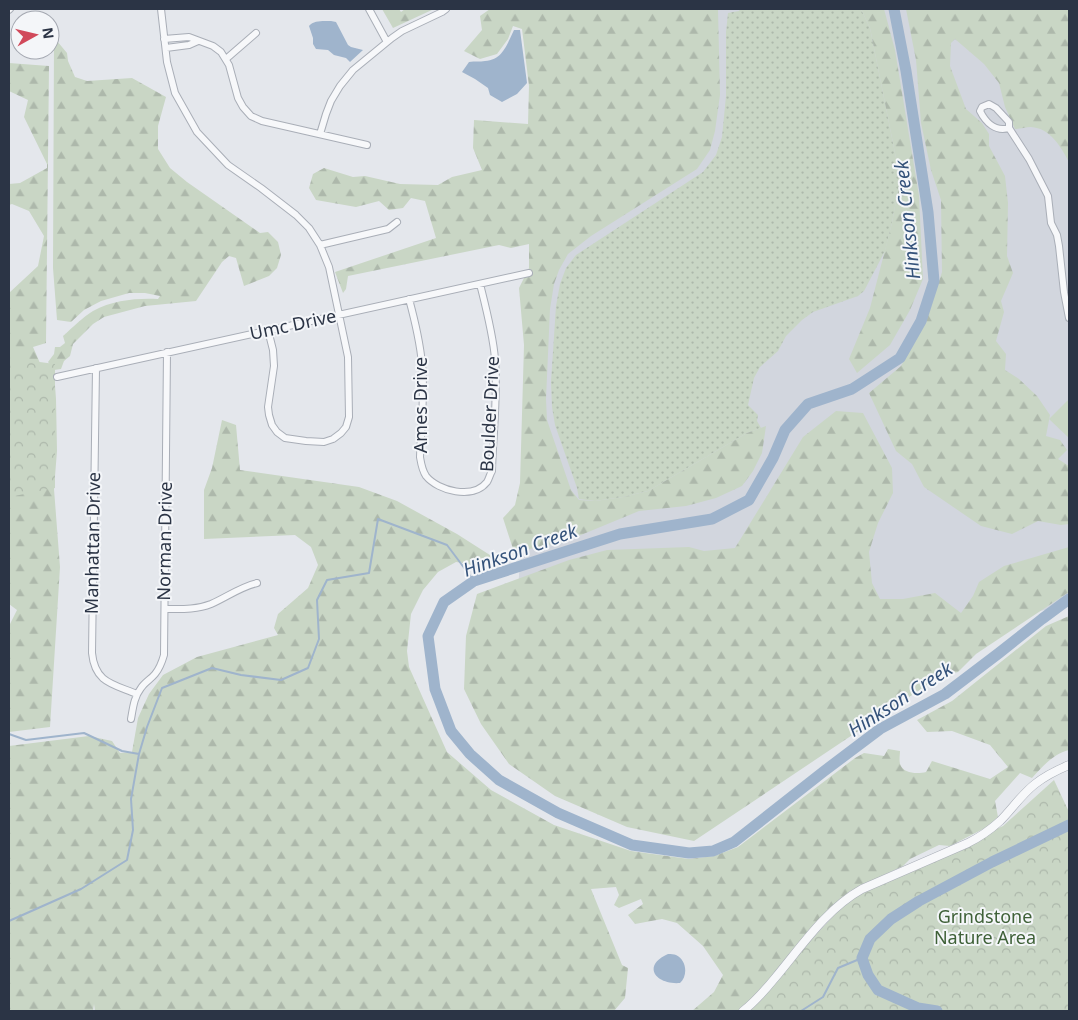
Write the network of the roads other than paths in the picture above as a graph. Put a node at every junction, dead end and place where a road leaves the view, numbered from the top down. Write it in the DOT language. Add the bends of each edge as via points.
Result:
graph roads {
  1 [pos="160,9"];
  2 [pos="369,9"];
  3 [pos="446,9"];
  4 [pos="256,33"];
  5 [pos="164,39"];
  6 [pos="198,41"];
  7 [pos="387,42"];
  8 [pos="166,48"];
  9 [pos="226,59"];
  10 [pos="1010,128"];
  11 [pos="320,134"];
  12 [pos="367,145"];
  13 [pos="397,222"];
  14 [pos="320,245"];
  15 [pos="529,273"];
  16 [pos="480,284"];
  17 [pos="409,299"];
  18 [pos="340,315"];
  19 [pos="1069,318"];
  20 [pos="268,330"];
  21 [pos="167,352"];
  22 [pos="96,368"];
  23 [pos="57,376"];
  24 [pos="457,492"];
  25 [pos="257,583"];
  26 [pos="164,609"];
  27 [pos="137,694"];
  28 [pos="131,719"];
  29 [pos="1069,765"];
  30 [pos="743,1011"];
  1 -- 5 [label="street"];
  2 -- 7 [label="street"];
  3 -- 7 [label="street"];
  4 -- 9 [label="street"];
  5 -- 6 [label="street" via="189,37"];
  5 -- 8 [label="street"];
  6 -- 8 [label="street"];
  6 -- 9 [label="street" via="213,46"];
  7 -- 11 [label="street" via="353,70 340,86 331,101"];
  8 -- 14 [label="street" via="175,92 197,132 228,165 296,215"];
  9 -- 11 [label="street" via="238,98 251,116"];
  10 -- 10 [label="street" via="1009,122 996,108 989,104 982,107 982,116 990,124 1001,130"];
  10 -- 19 [label="street" via="1048,196"];
  11 -- 12 [label="street"];
  13 -- 14 [label="street" via="388,229"];
  14 -- 18 [label="street" via="329,267"];
  15 -- 16 [label="street, Umc Drive"];
  16 -- 17 [label="street, Umc Drive"];
  16 -- 24 [label="street, Boulder Drive" via="495,359 492,471 479,489"];
  17 -- 18 [label="street, Umc Drive"];
  17 -- 24 [label="street, Ames Drive" via="422,365 422,467 426,476 437,484"];
  18 -- 20 [label="street, Umc Drive"];
  18 -- 20 [label="street" via="348,357 349,417 341,434 324,442 285,438 272,425 268,407 274,366"];
  20 -- 21 [label="street, Umc Drive"];
  21 -- 22 [label="street, Umc Drive"];
  21 -- 26 [label="street, Norman Drive"];
  22 -- 23 [label="street, Umc Drive"];
  22 -- 27 [label="street, Manhattan Drive" via="93,662 101,677"];
  25 -- 26 [label="street" via="244,586 208,605"];
  26 -- 27 [label="street, Norman Drive" via="164,655 156,673"];
  27 -- 28 [label="street, Norman Drive"];
  29 -- 30 [label="street" via="1034,785 979,838 850,896 820,924 768,987"];
}
